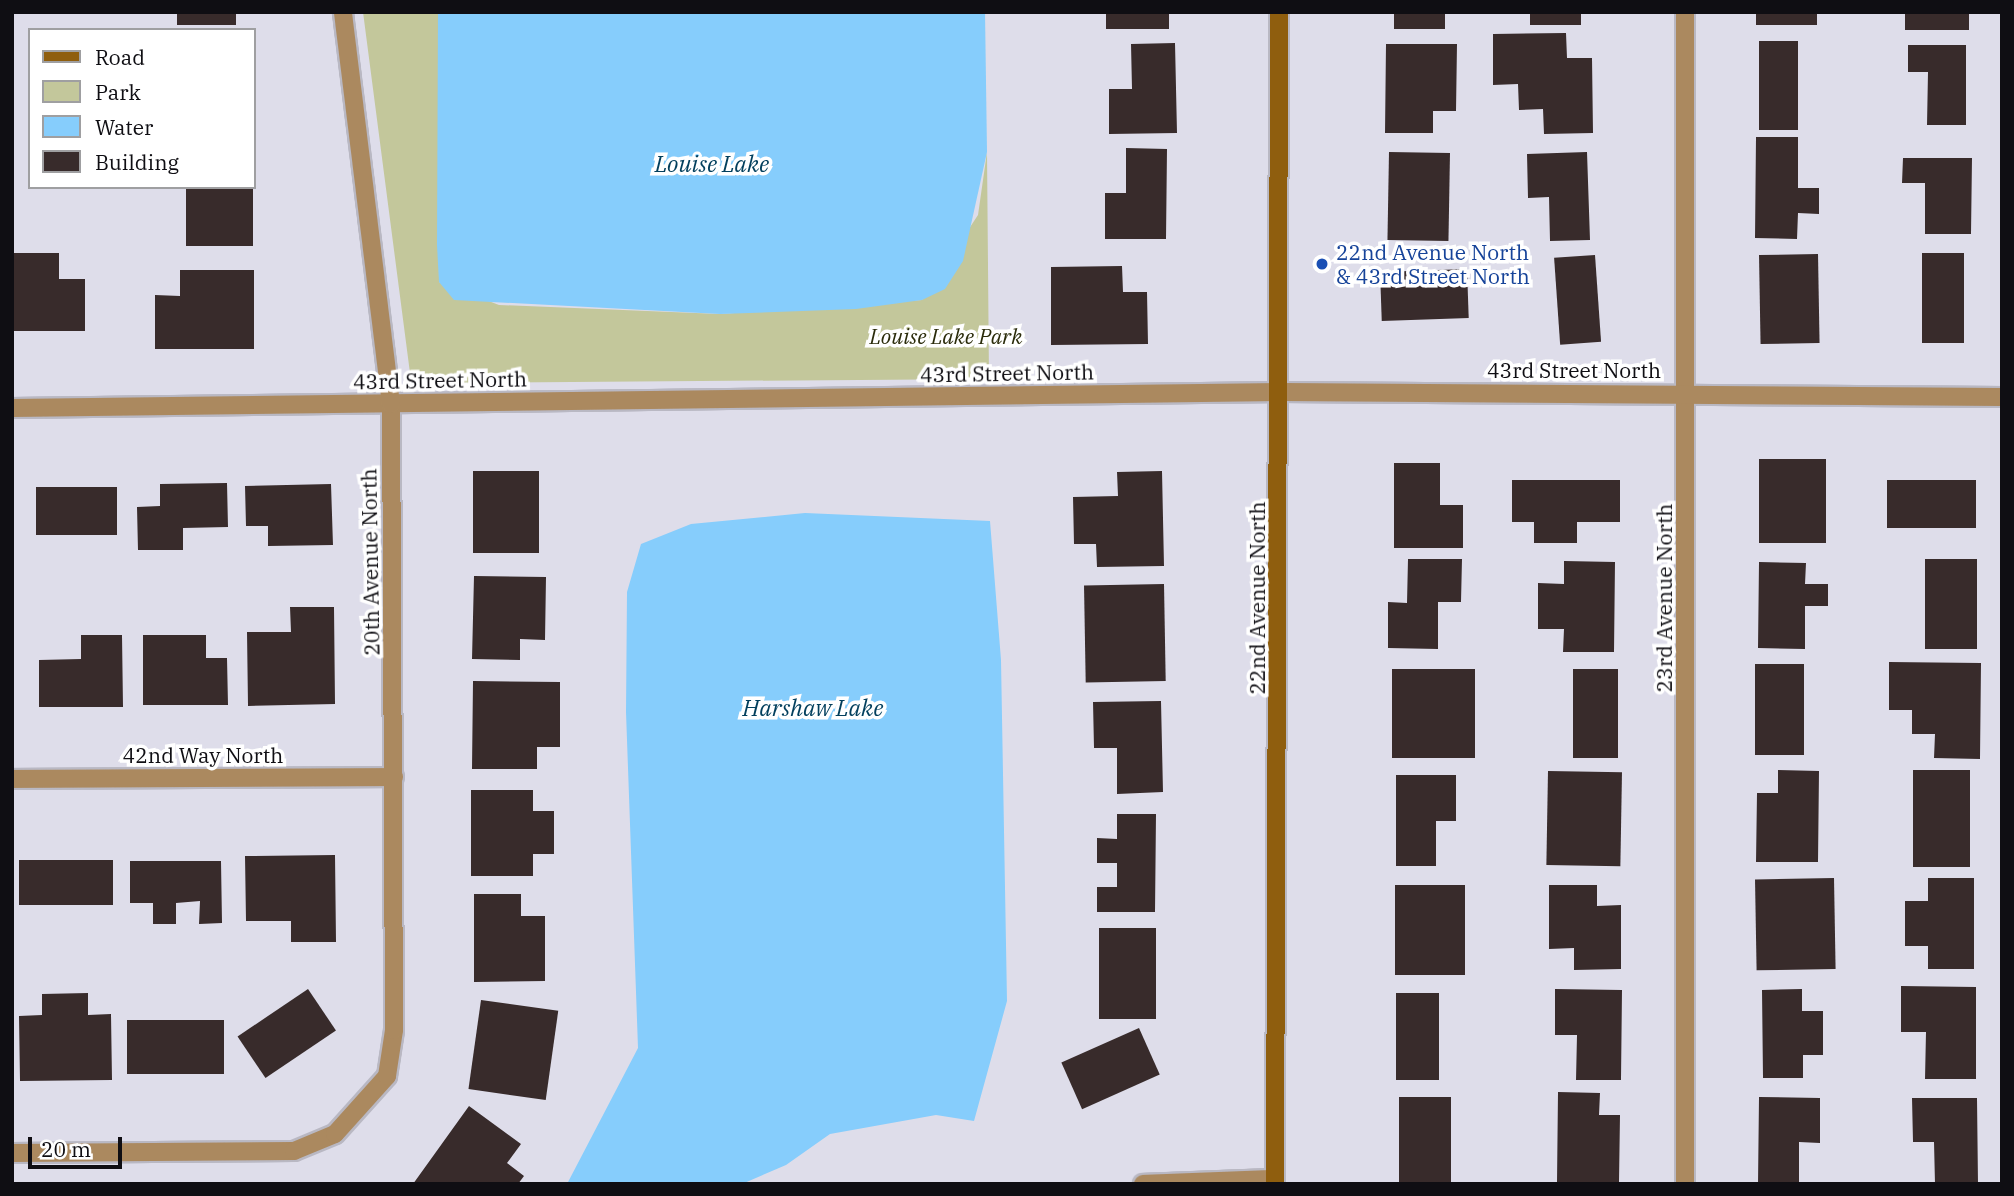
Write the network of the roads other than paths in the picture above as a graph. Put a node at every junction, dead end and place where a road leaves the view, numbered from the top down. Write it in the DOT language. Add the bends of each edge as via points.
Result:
graph roads {
  1 [pos="343,12"];
  2 [pos="1279,12"];
  3 [pos="1685,12"];
  4 [pos="1281,392"];
  5 [pos="1688,393"];
  6 [pos="2002,397"];
  7 [pos="391,404"];
  8 [pos="12,408"];
  9 [pos="394,777"];
  10 [pos="12,779"];
  11 [pos="12,1153"];
  12 [pos="1275,1181"];
  13 [pos="1143,1184"];
  14 [pos="1685,1184"];
  1 -- 7 [label="street, 20th Avenue North"];
  2 -- 4 [label="main road, 22nd Avenue North"];
  3 -- 5 [label="street, 23rd Avenue North"];
  4 -- 5 [label="street, 43rd Street North"];
  4 -- 7 [label="street, 43rd Street North"];
  4 -- 12 [label="main road, 22nd Avenue North"];
  5 -- 6 [label="street, 43rd Street North"];
  5 -- 14 [label="street, 23rd Avenue North"];
  7 -- 8 [label="street, 43rd Street North"];
  7 -- 9 [label="street, 20th Avenue North"];
  9 -- 10 [label="street, 42nd Way North"];
  9 -- 11 [label="street, 20th Avenue North" via="394,1030 387,1076 366,1107 335,1134 294,1152"];
  12 -- 13 [label="street"];
}
